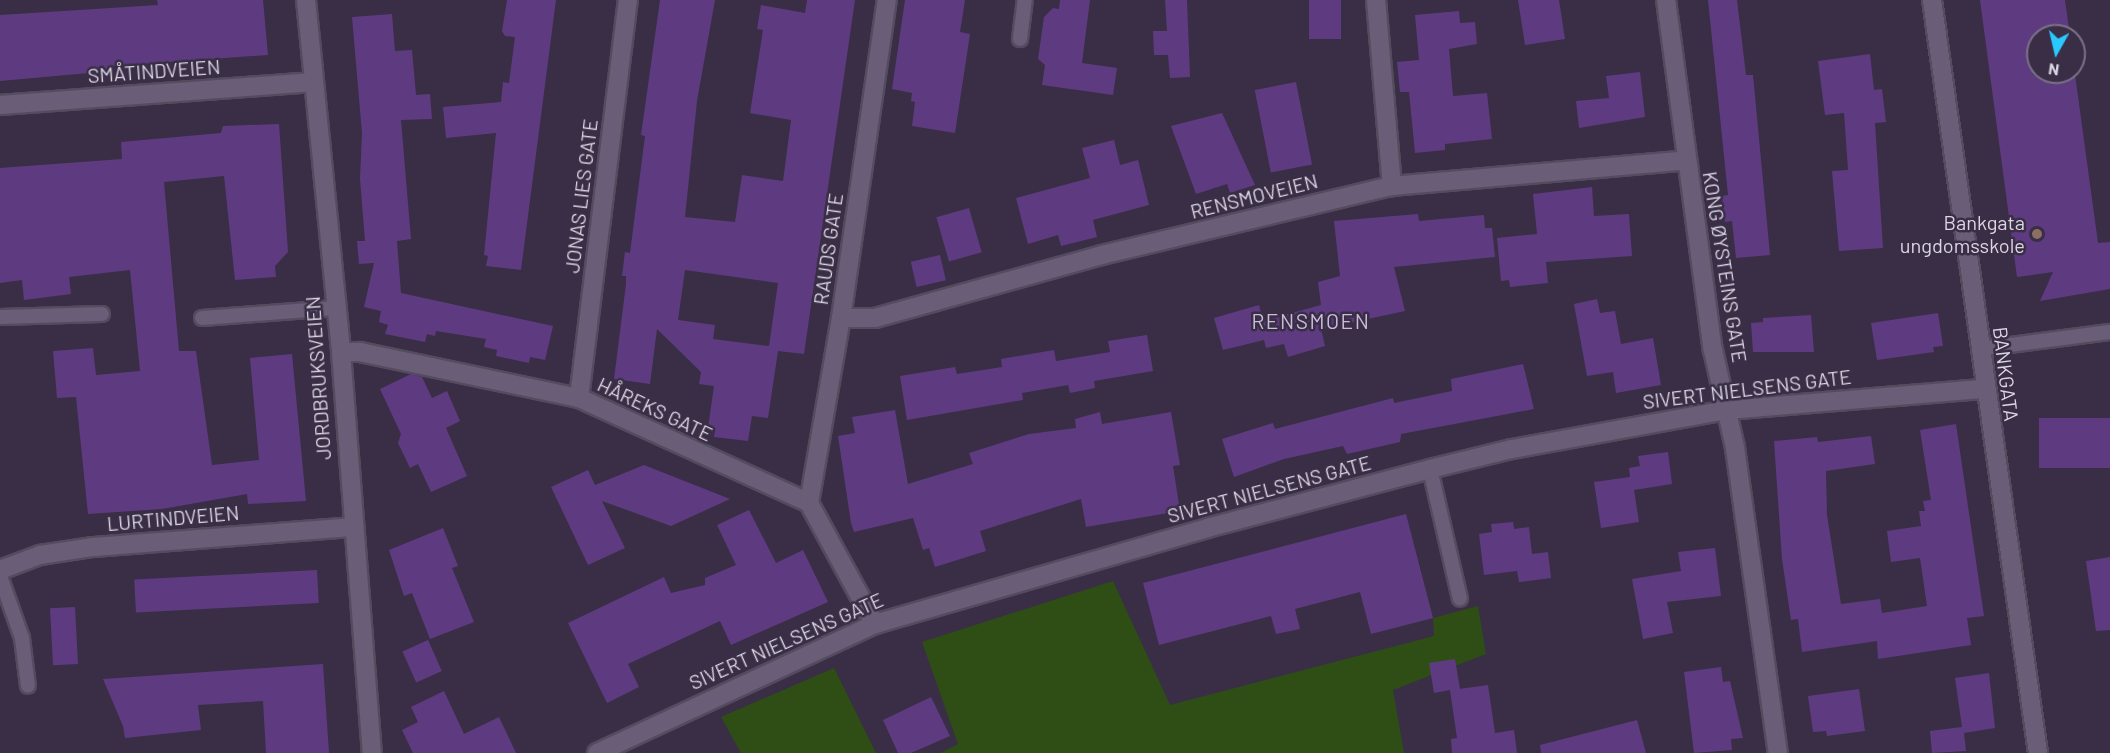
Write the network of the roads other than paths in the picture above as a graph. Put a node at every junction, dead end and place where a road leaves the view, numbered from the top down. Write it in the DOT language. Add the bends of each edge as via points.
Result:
graph roads {
  1 [pos="306,0"];
  2 [pos="628,0"];
  3 [pos="887,0"];
  4 [pos="1025,0"];
  5 [pos="1376,0"];
  6 [pos="1666,0"];
  7 [pos="1932,0"];
  8 [pos="1020,39"];
  9 [pos="312,82"];
  10 [pos="0,105"];
  11 [pos="1687,160"];
  12 [pos="1392,186"];
  13 [pos="336,308"];
  14 [pos="102,314"];
  15 [pos="0,317"];
  16 [pos="202,318"];
  17 [pos="841,318"];
  18 [pos="2110,332"];
  19 [pos="1980,350"];
  20 [pos="341,352"];
  21 [pos="1985,389"];
  22 [pos="579,398"];
  23 [pos="1727,410"];
  24 [pos="1430,469"];
  25 [pos="809,503"];
  26 [pos="351,527"];
  27 [pos="0,570"];
  28 [pos="0,576"];
  29 [pos="1460,599"];
  30 [pos="875,624"];
  31 [pos="28,686"];
  32 [pos="372,753"];
  33 [pos="597,753"];
  34 [pos="1778,753"];
  35 [pos="2038,753"];
  1 -- 9 [label="street, JORDBRUKSVEIEN"];
  2 -- 22 [label="street, JONAS LIES GATE"];
  3 -- 17 [label="street, RAUDS GATE"];
  4 -- 8 [label="lane"];
  5 -- 12 [label="street"];
  6 -- 11 [label="street, KONG ØYSTEINS GATE"];
  7 -- 19 [label="street, BANKGATA"];
  9 -- 10 [label="street, SMÅTINDVEIEN"];
  9 -- 13 [label="street, JORDBRUKSVEIEN"];
  11 -- 12 [label="street, RENSMOVEIEN"];
  11 -- 23 [label="street, KONG ØYSTEINS GATE" via="1713,350"];
  12 -- 17 [label="street, RENSMOVEIEN" via="1102,255 875,318"];
  13 -- 16 [label="lane"];
  13 -- 20 [label="street, JORDBRUKSVEIEN"];
  14 -- 15 [label="lane"];
  17 -- 25 [label="street, RAUDS GATE"];
  18 -- 19 [label="lane"];
  19 -- 21 [label="street, BANKGATA"];
  20 -- 22 [label="street, HÅREKS GATE" via="360,352"];
  20 -- 26 [label="street, JORDBRUKSVEIEN"];
  21 -- 23 [label="street, SIVERT NIELSENS GATE"];
  21 -- 35 [label="street, BANKGATA"];
  22 -- 25 [label="street, HÅREKS GATE"];
  23 -- 24 [label="street, SIVERT NIELSENS GATE" via="1512,449"];
  23 -- 34 [label="street, KONG ØYSTEINS GATE"];
  24 -- 29 [label="lane"];
  24 -- 30 [label="street, SIVERT NIELSENS GATE" via="1207,528"];
  25 -- 30 [label="street"];
  26 -- 27 [label="street, LURTINDVEIEN" via="93,547 40,555"];
  26 -- 32 [label="street, JORDBRUKSVEIEN"];
  28 -- 31 [label="lane" via="22,638"];
  30 -- 33 [label="street, SIVERT NIELSENS GATE"];
}
